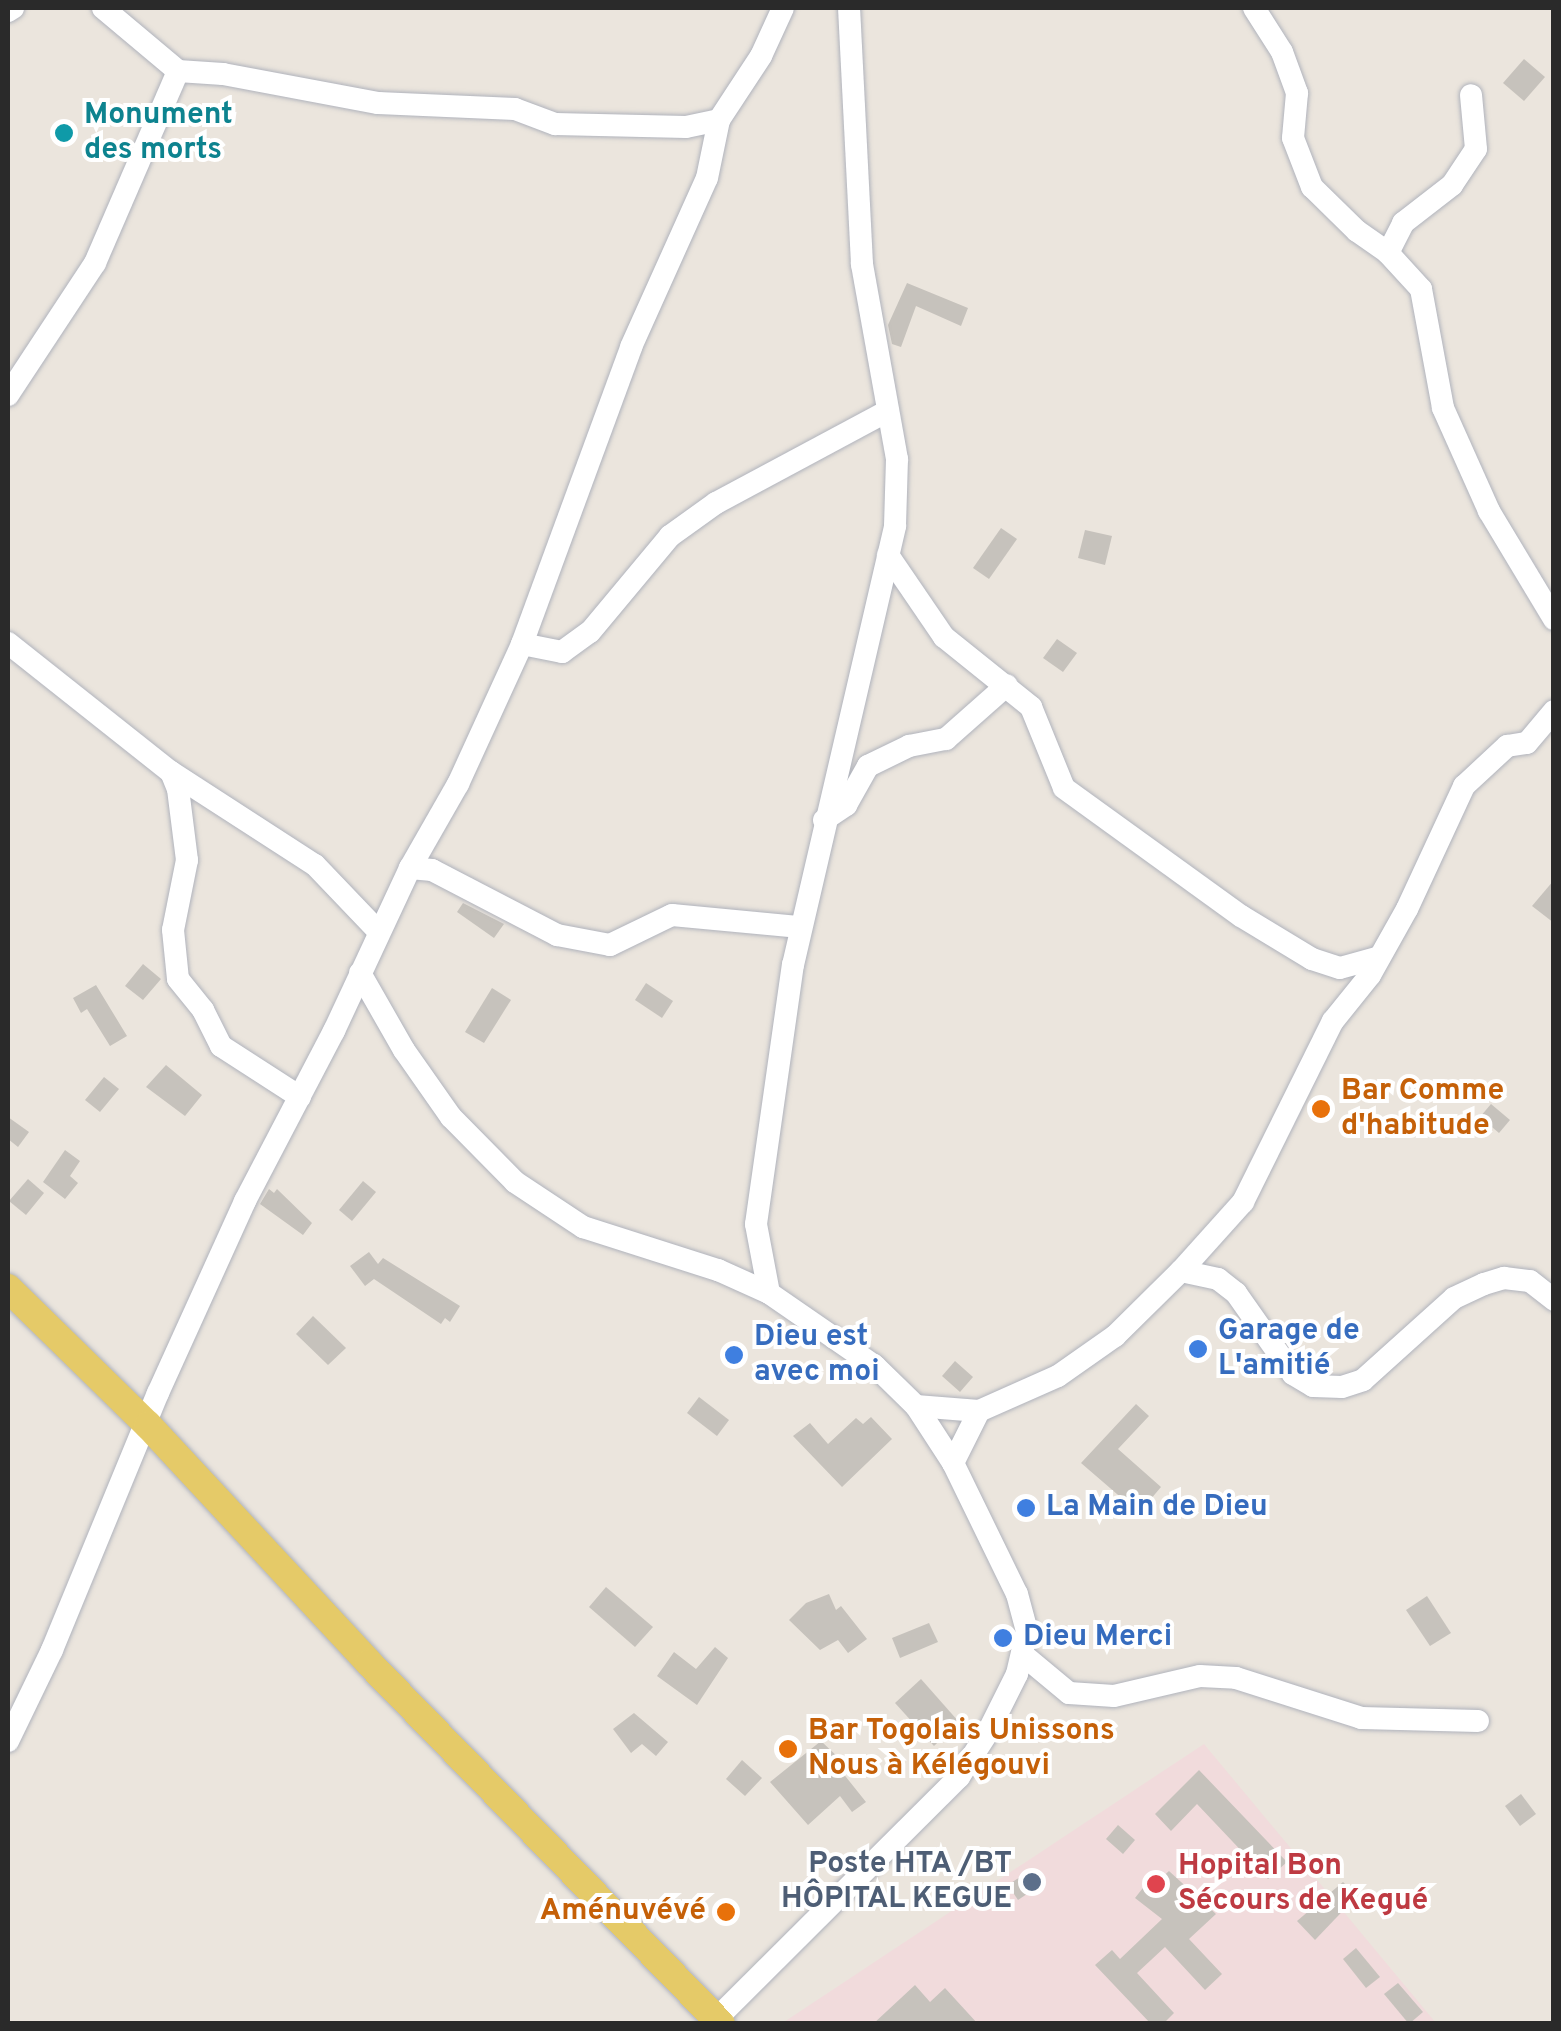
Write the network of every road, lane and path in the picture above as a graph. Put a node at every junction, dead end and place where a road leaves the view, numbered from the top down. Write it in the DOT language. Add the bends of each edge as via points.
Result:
graph roads {
  1 [pos="103,8"];
  2 [pos="783,8"];
  3 [pos="849,8"];
  4 [pos="1254,8"];
  5 [pos="178,71"];
  6 [pos="1471,95"];
  7 [pos="720,120"];
  8 [pos="1388,253"];
  9 [pos="8,396"];
  10 [pos="886,412"];
  11 [pos="888,555"];
  12 [pos="1554,619"];
  13 [pos="8,644"];
  14 [pos="522,644"];
  15 [pos="1007,685"];
  16 [pos="1554,711"];
  17 [pos="170,772"];
  18 [pos="824,820"];
  19 [pos="410,868"];
  20 [pos="800,927"];
  21 [pos="379,932"];
  22 [pos="1380,957"];
  23 [pos="360,972"];
  24 [pos="300,1097"];
  25 [pos="1181,1271"];
  26 [pos="8,1288"];
  27 [pos="769,1293"];
  28 [pos="1554,1300"];
  29 [pos="916,1406"];
  30 [pos="979,1411"];
  31 [pos="148,1425"];
  32 [pos="953,1463"];
  33 [pos="1022,1654"];
  34 [pos="1478,1720"];
  35 [pos="8,1741"];
  36 [pos="718,2021"];
  1 -- 5 [label="street"];
  2 -- 7 [label="street"];
  3 -- 10 [label="street" via="862,264"];
  4 -- 8 [label="street" via="1282,52 1297,93 1292,138 1312,187"];
  5 -- 7 [label="street" via="378,103 515,109 555,124 686,128"];
  5 -- 9 [label="street" via="95,263"];
  6 -- 8 [label="street" via="1476,149 1452,184 1403,223"];
  7 -- 14 [label="street" via="707,178 631,348"];
  8 -- 12 [label="street" via="1422,290 1443,408 1489,511"];
  10 -- 11 [label="street" via="898,459"];
  10 -- 14 [label="street" via="670,536 590,632 562,652"];
  11 -- 15 [label="street" via="944,637"];
  11 -- 18 [label="street"];
  13 -- 17 [label="street"];
  14 -- 19 [label="street" via="458,784"];
  15 -- 18 [label="street" via="946,738 868,766 846,805"];
  15 -- 22 [label="street" via="1031,707 1064,788 1240,916 1312,959 1340,968"];
  16 -- 22 [label="street" via="1528,743 1507,746 1464,786"];
  17 -- 21 [label="street" via="315,866"];
  17 -- 24 [label="street" via="187,860 173,930 178,979 204,1010 221,1046"];
  18 -- 20 [label="street"];
  19 -- 20 [label="street" via="432,870 557,936 610,945 672,915"];
  19 -- 21 [label="street"];
  20 -- 27 [label="street" via="756,1224"];
  21 -- 23 [label="street"];
  22 -- 25 [label="street" via="1333,1021 1244,1202"];
  23 -- 24 [label="street"];
  23 -- 27 [label="street" via="451,1116 515,1182 583,1227"];
  24 -- 31 [label="street" via="245,1201"];
  25 -- 28 [label="street" via="1218,1280 1236,1294 1294,1374 1313,1386 1363,1380 1454,1298 1484,1284 1530,1280"];
  25 -- 30 [label="street" via="1115,1336 1058,1376"];
  26 -- 31 [label="main road"];
  27 -- 29 [label="street" via="875,1366"];
  29 -- 30 [label="street"];
  29 -- 32 [label="street"];
  30 -- 32 [label="street"];
  31 -- 35 [label="street"];
  31 -- 36 [label="main road"];
  32 -- 33 [label="street" via="1017,1594 1027,1631"];
  33 -- 34 [label="street" via="1068,1693 1114,1696 1200,1676 1236,1678 1362,1718"];
  33 -- 36 [label="street" via="988,1732 958,1777"];
}
